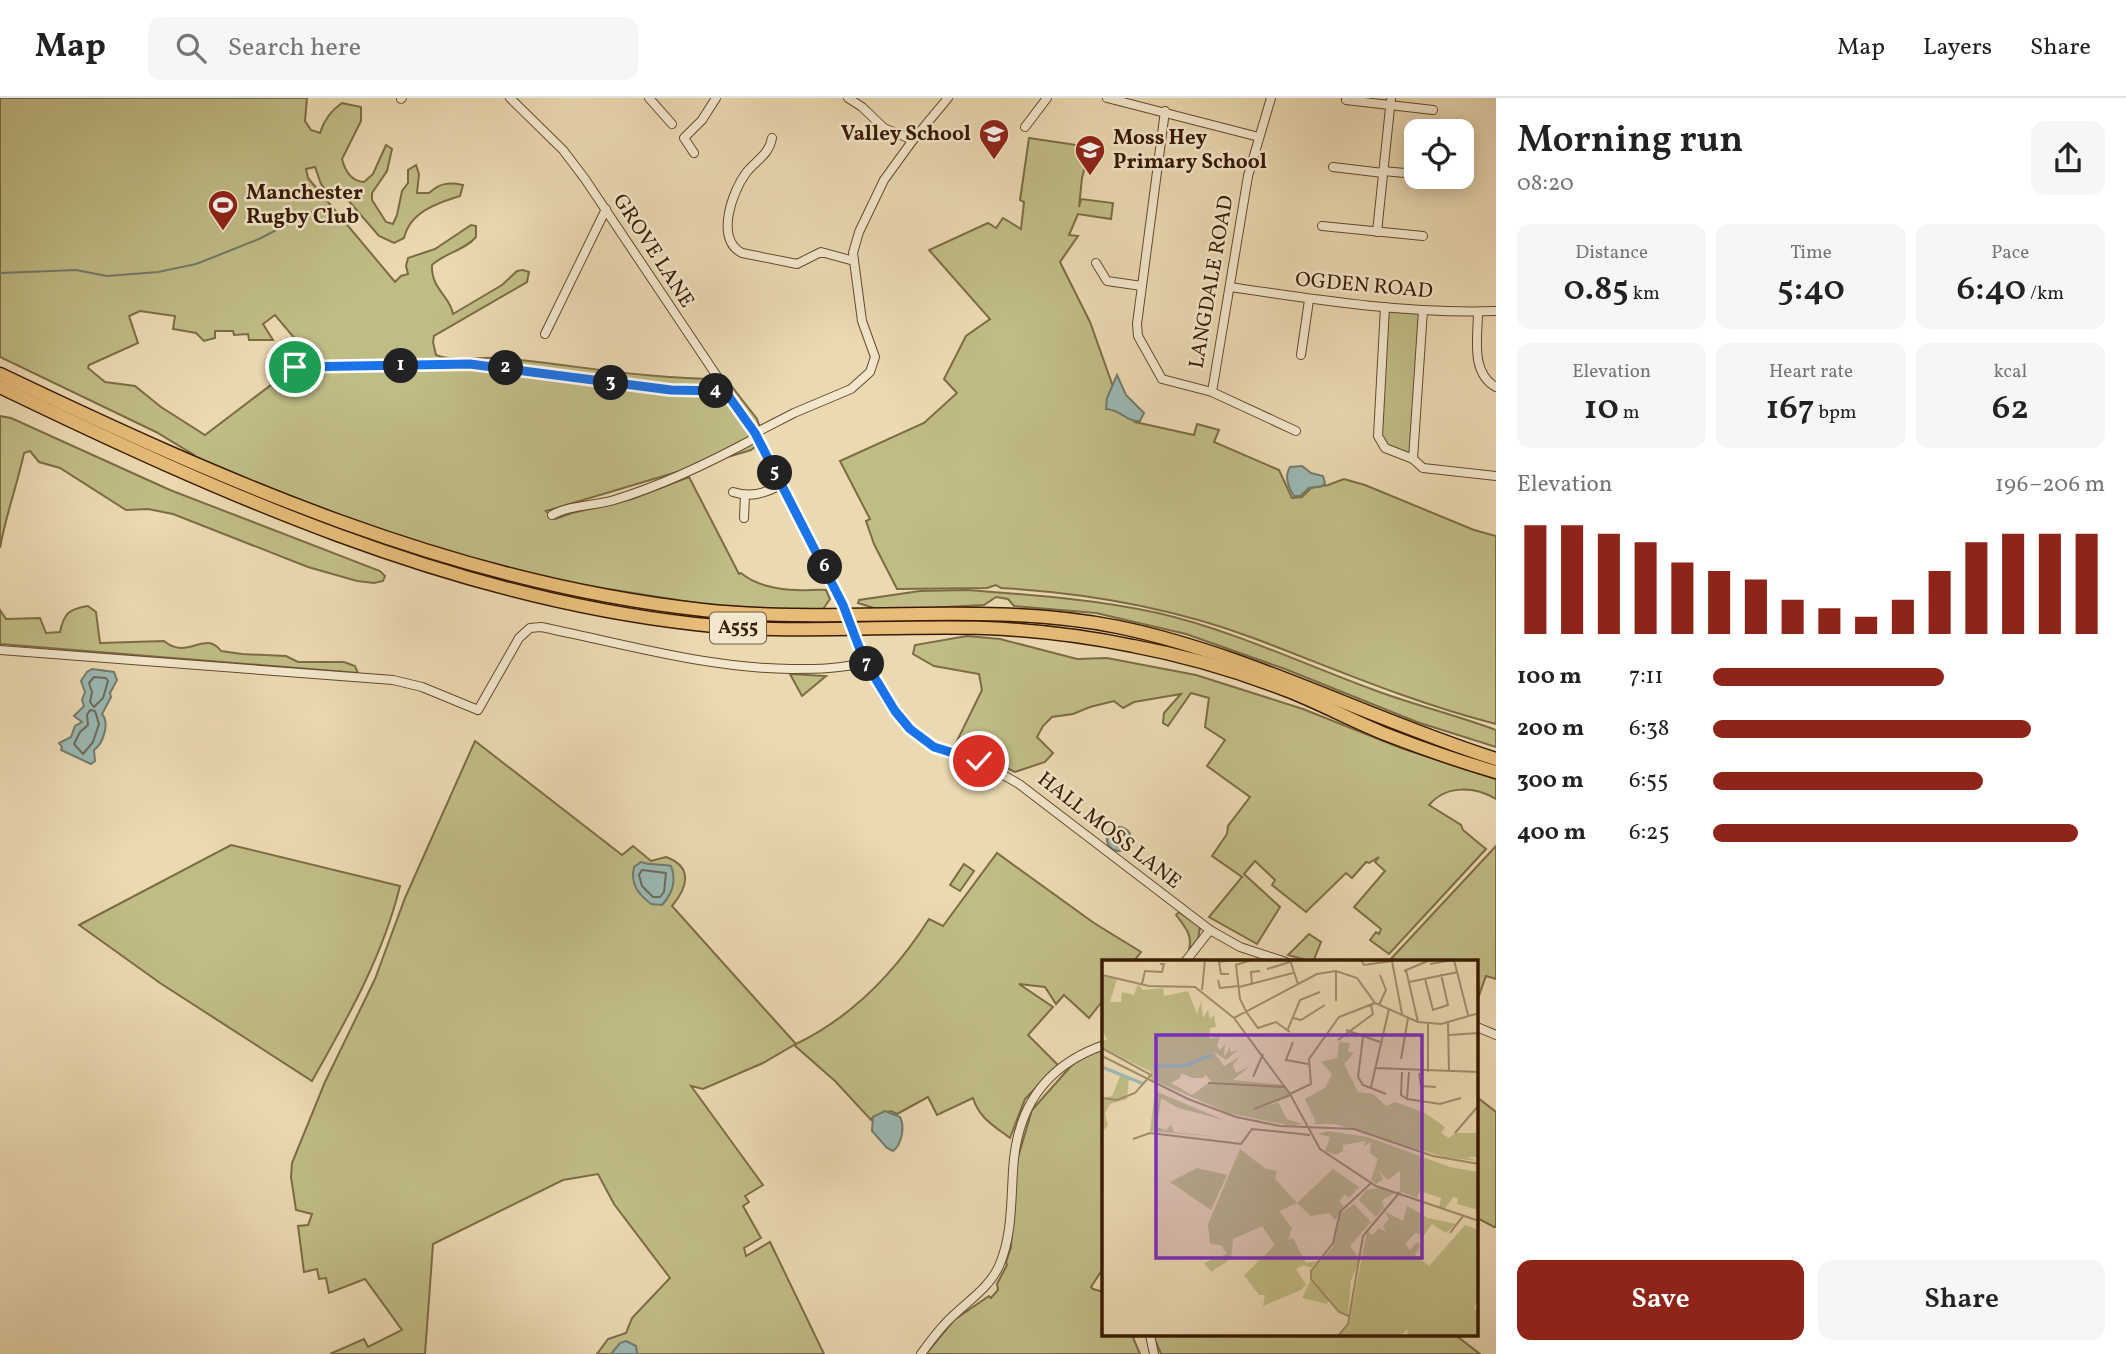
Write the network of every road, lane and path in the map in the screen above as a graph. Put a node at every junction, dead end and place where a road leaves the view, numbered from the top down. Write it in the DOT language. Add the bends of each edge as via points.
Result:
graph roads {
  1 [pos="510,98"];
  2 [pos="649,98"];
  3 [pos="716,98"];
  4 [pos="848,98"];
  5 [pos="948,98"];
  6 [pos="1047,98"];
  7 [pos="1107,98"];
  8 [pos="1271,98"];
  9 [pos="1346,100"];
  10 [pos="1391,101"];
  11 [pos="1433,110"];
  12 [pos="1166,111"];
  13 [pos="672,124"];
  14 [pos="1025,127"];
  15 [pos="1259,137"];
  16 [pos="913,140"];
  17 [pos="774,144"];
  18 [pos="694,153"];
  19 [pos="1333,167"];
  20 [pos="1383,172"];
  21 [pos="1404,173"];
  22 [pos="606,209"];
  23 [pos="1322,226"];
  24 [pos="1377,232"];
  25 [pos="1423,236"];
  26 [pos="854,261"];
  27 [pos="1096,263"];
  28 [pos="1142,286"];
  29 [pos="1230,287"];
  30 [pos="1309,300"];
  31 [pos="1385,307"];
  32 [pos="1423,310"];
  33 [pos="1496,311"];
  34 [pos="1478,312"];
  35 [pos="545,334"];
  36 [pos="1301,355"];
  37 [pos="295,367"];
  38 [pos="0,374"];
  39 [pos="0,387"];
  40 [pos="1496,387"];
  41 [pos="725,391"];
  42 [pos="1212,391"];
  43 [pos="1296,431"];
  44 [pos="756,435"];
  45 [pos="1413,459"];
  46 [pos="1496,476"];
  47 [pos="781,485"];
  48 [pos="733,492"];
  49 [pos="745,495"];
  50 [pos="552,515"];
  51 [pos="744,518"];
  52 [pos="0,650"];
  53 [pos="866,662"];
  54 [pos="1496,759"];
  55 [pos="1496,772"];
  56 [pos="1210,930"];
  57 [pos="1187,960"];
  58 [pos="1280,960"];
  59 [pos="1478,1027"];
  60 [pos="1496,1035"];
  61 [pos="1102,1046"];
  62 [pos="1150,1336"];
  63 [pos="920,1354"];
  64 [pos="1154,1354"];
  1 -- 22 [label="street, GROVE LANE" via="564,150"];
  2 -- 13 [label="street"];
  3 -- 18 [label="street" via="684,138"];
  4 -- 16 [label="street" via="884,128"];
  5 -- 16 [label="street"];
  6 -- 14 [label="street"];
  7 -- 12 [label="street"];
  8 -- 15 [label="street, LANGDALE ROAD"];
  9 -- 10 [label="street"];
  10 -- 11 [label="street"];
  10 -- 20 [label="street"];
  12 -- 15 [label="street"];
  12 -- 28 [label="street"];
  15 -- 29 [label="street, LANGDALE ROAD"];
  16 -- 26 [label="street" via="873,202 859,232"];
  17 -- 26 [label="street" via="737,189 728,224 730,243 742,253 797,264 821,252"];
  19 -- 20 [label="street"];
  20 -- 21 [label="street"];
  20 -- 24 [label="street"];
  22 -- 35 [label="street"];
  22 -- 41 [label="street, GROVE LANE"];
  23 -- 24 [label="street"];
  24 -- 25 [label="street"];
  26 -- 44 [label="street" via="862,321 875,357 870,372 850,389"];
  27 -- 28 [label="street" via="1107,281"];
  28 -- 42 [label="street" via="1137,330 1160,377"];
  29 -- 30 [label="street, OGDEN ROAD"];
  29 -- 42 [label="street, LANGDALE ROAD"];
  30 -- 31 [label="street, OGDEN ROAD"];
  30 -- 36 [label="street"];
  31 -- 32 [label="street, OGDEN ROAD"];
  31 -- 45 [label="street" via="1378,436 1385,448"];
  32 -- 34 [label="street, OGDEN ROAD"];
  32 -- 45 [label="street"];
  33 -- 34 [label="street, OGDEN ROAD"];
  34 -- 40 [label="street" via="1479,364"];
  37 -- 41 [label="street" via="470,364 671,390"];
  38 -- 54 [label="highway, A555" via="241,485 373,534 514,576 596,595 736,614 1032,616 1115,626 1251,666 1415,732"];
  39 -- 55 [label="highway, A555" via="282,514 529,593 626,615 736,628 984,628 1111,641 1247,677 1382,733"];
  41 -- 44 [label="street, GROVE LANE"];
  42 -- 43 [label="street"];
  44 -- 47 [label="street, HALL MOSS LANE"];
  44 -- 50 [label="street" via="646,489"];
  45 -- 46 [label="street" via="1423,468"];
  47 -- 49 [label="street"];
  47 -- 53 [label="street, HALL MOSS LANE, bridge" via="843,605"];
  48 -- 49 [label="street"];
  49 -- 51 [label="street"];
  52 -- 53 [label="street" via="393,680 478,710 519,638 530,628 765,669 828,669"];
  53 -- 56 [label="street, HALL MOSS LANE" via="895,711 921,739 979,761 1019,784"];
  56 -- 57 [label="street"];
  56 -- 58 [label="street, HALL MOSS LANE" via="1240,947"];
  59 -- 60 [label="street"];
  61 -- 63 [label="street" via="1076,1057 1051,1077 1025,1110 1013,1167 1009,1230 998,1268"];
  62 -- 64 [label="street"];
}
